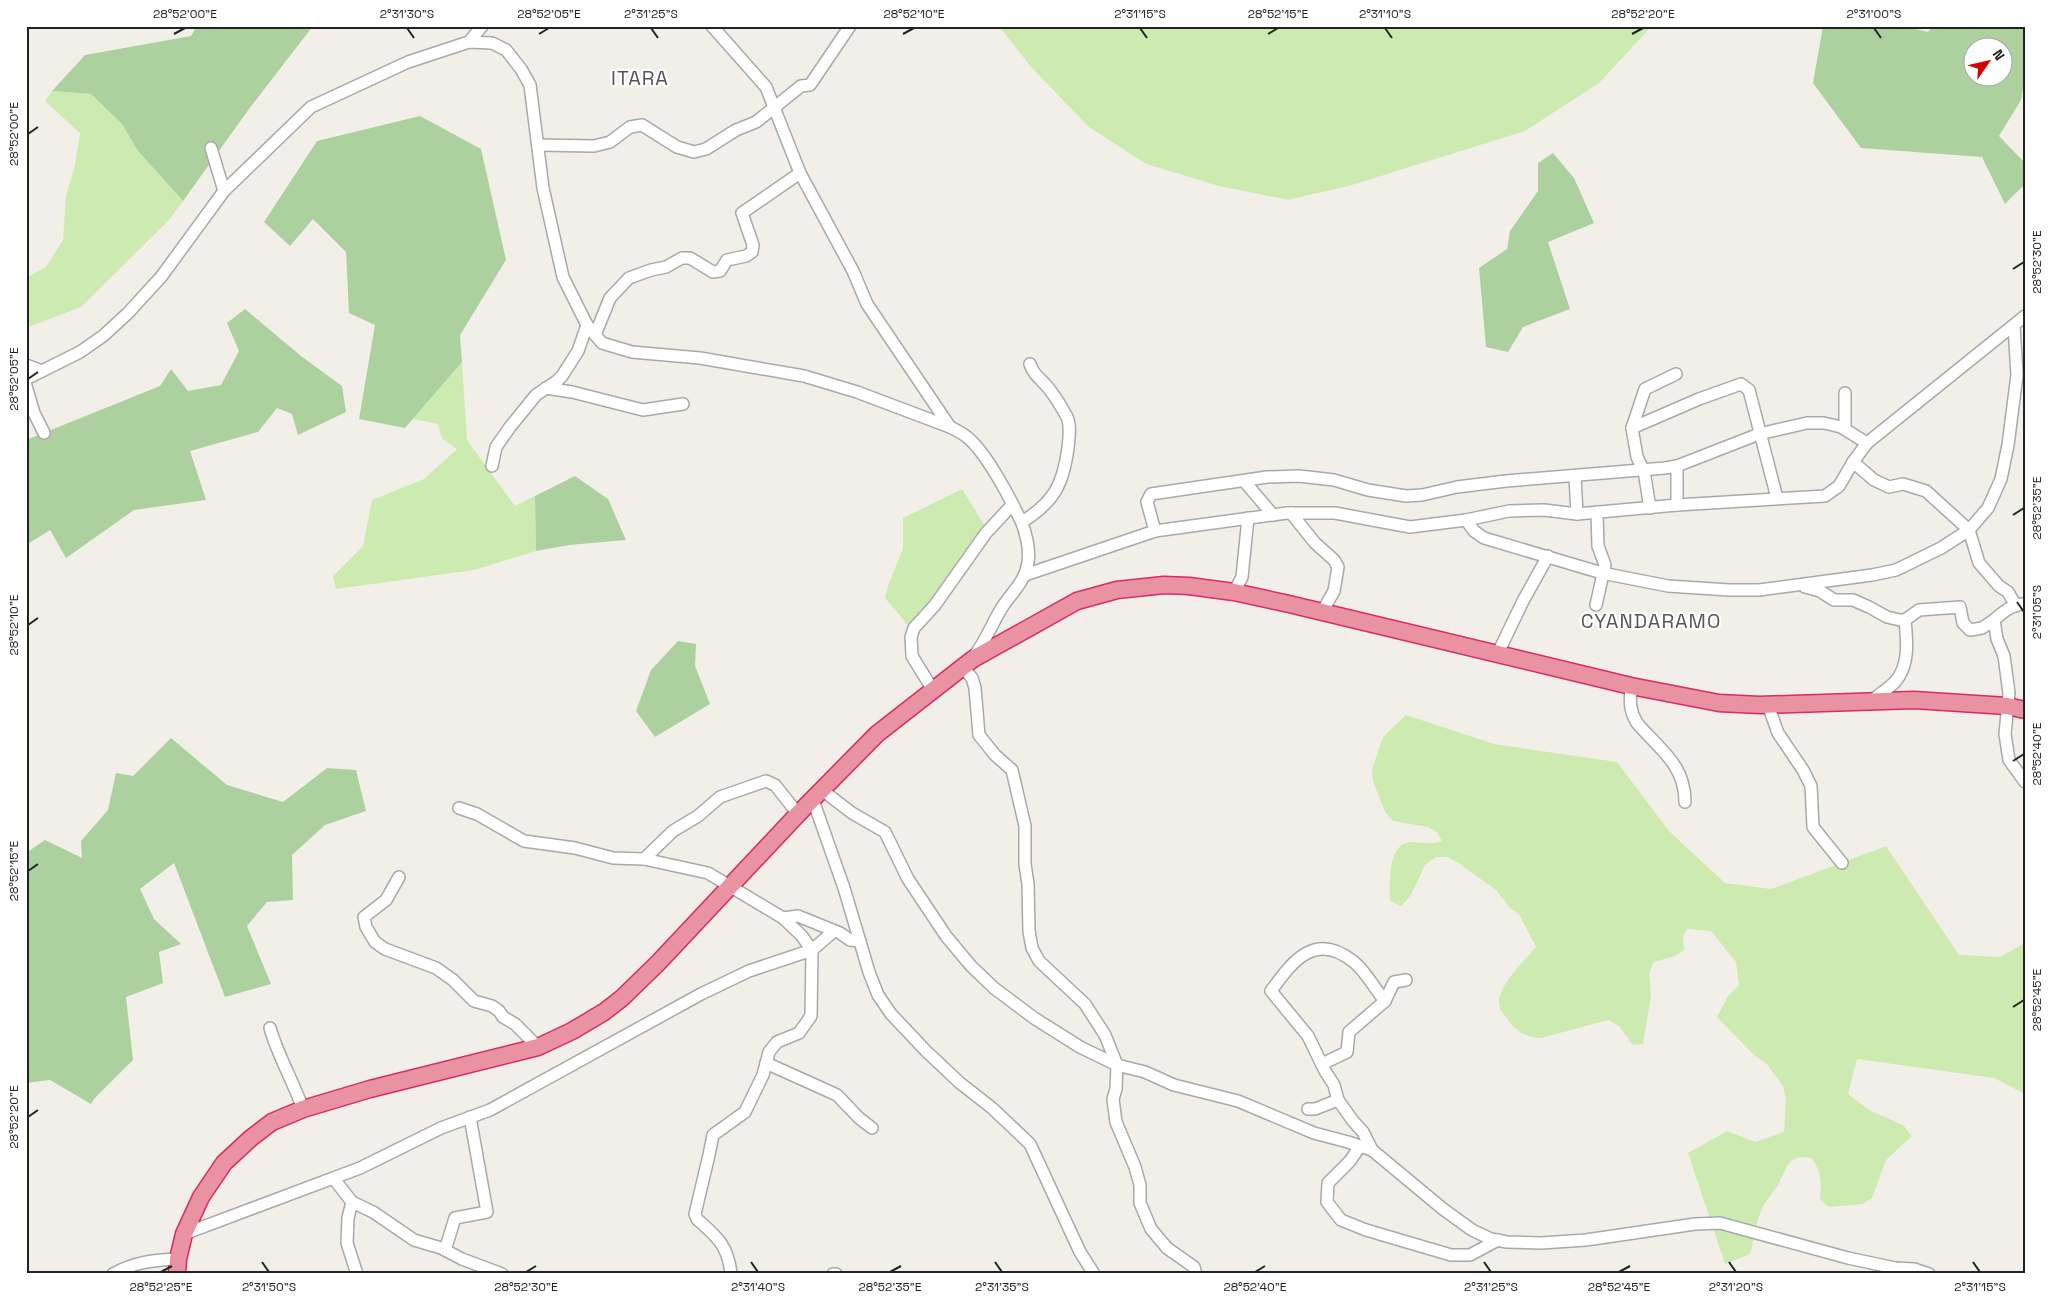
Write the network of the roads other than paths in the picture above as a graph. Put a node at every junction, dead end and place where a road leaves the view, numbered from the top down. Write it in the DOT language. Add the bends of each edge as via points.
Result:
graph roads {
  1 [pos="482,26"];
  2 [pos="712,26"];
  3 [pos="850,26"];
  4 [pos="469,42"];
  5 [pos="775,108"];
  6 [pos="538,145"];
  7 [pos="211,148"];
  8 [pos="800,173"];
  9 [pos="224,191"];
  10 [pos="2025,316"];
  11 [pos="587,325"];
  12 [pos="2014,326"];
  13 [pos="595,335"];
  14 [pos="1030,364"];
  15 [pos="26,365"];
  16 [pos="42,371"];
  17 [pos="1676,374"];
  18 [pos="26,379"];
  19 [pos="26,386"];
  20 [pos="546,388"];
  21 [pos="1845,393"];
  22 [pos="683,404"];
  23 [pos="950,427"];
  24 [pos="1632,428"];
  25 [pos="1845,429"];
  26 [pos="44,434"];
  27 [pos="1759,434"];
  28 [pos="1868,443"];
  29 [pos="1853,462"];
  30 [pos="492,466"];
  31 [pos="1676,466"];
  32 [pos="1644,471"];
  33 [pos="1575,476"];
  34 [pos="1244,481"];
  35 [pos="1777,498"];
  36 [pos="1012,505"];
  37 [pos="1677,505"];
  38 [pos="1650,508"];
  39 [pos="1597,512"];
  40 [pos="1291,513"];
  41 [pos="1577,514"];
  42 [pos="1273,515"];
  43 [pos="1248,518"];
  44 [pos="1466,520"];
  45 [pos="1022,522"];
  46 [pos="1969,530"];
  47 [pos="1155,531"];
  48 [pos="1548,556"];
  49 [pos="1602,573"];
  50 [pos="1025,575"];
  51 [pos="1798,585"];
  52 [pos="1234,592"];
  53 [pos="1596,605"];
  54 [pos="2020,605"];
  55 [pos="1322,612"];
  56 [pos="1905,620"];
  57 [pos="1994,620"];
  58 [pos="1497,655"];
  59 [pos="968,663"];
  60 [pos="1631,686"];
  61 [pos="933,690"];
  62 [pos="1870,702"];
  63 [pos="1768,705"];
  64 [pos="2007,706"];
  65 [pos="2025,710"];
  66 [pos="2025,782"];
  67 [pos="817,795"];
  68 [pos="1685,802"];
  69 [pos="459,808"];
  70 [pos="798,814"];
  71 [pos="644,859"];
  72 [pos="1842,862"];
  73 [pos="399,876"];
  74 [pos="730,886"];
  75 [pos="783,918"];
  76 [pos="834,931"];
  77 [pos="860,941"];
  78 [pos="812,950"];
  79 [pos="1406,980"];
  80 [pos="1385,1001"];
  81 [pos="270,1028"];
  82 [pos="538,1047"];
  83 [pos="766,1063"];
  84 [pos="1322,1064"];
  85 [pos="1117,1065"];
  86 [pos="1338,1100"];
  87 [pos="303,1109"];
  88 [pos="1308,1109"];
  89 [pos="470,1117"];
  90 [pos="872,1128"];
  91 [pos="1366,1148"];
  92 [pos="334,1179"];
  93 [pos="352,1202"];
  94 [pos="184,1234"];
  95 [pos="1498,1240"];
  96 [pos="445,1250"];
  97 [pos="177,1266"];
  98 [pos="112,1274"];
  99 [pos="357,1274"];
  100 [pos="502,1274"];
  101 [pos="731,1274"];
  102 [pos="1094,1274"];
  103 [pos="1196,1274"];
  104 [pos="1929,1274"];
  1 -- 4 [label="street"];
  2 -- 5 [label="street" via="766,87"];
  3 -- 5 [label="street" via="810,85 801,86"];
  4 -- 6 [label="street" via="500,46 521,69 530,85"];
  4 -- 9 [label="street" via="408,62 310,107"];
  5 -- 6 [label="street" via="706,150 694,152 677,147 642,125 630,127 610,142 594,146"];
  5 -- 8 [label="street"];
  6 -- 11 [label="street" via="543,188 563,277"];
  7 -- 9 [label="street"];
  8 -- 13 [label="street" via="742,213 753,245 752,252 727,260 720,270 713,272 690,258 682,258 666,267 629,278 610,298"];
  8 -- 23 [label="street" via="853,271 867,304"];
  9 -- 16 [label="street" via="161,277 128,313 80,352"];
  10 -- 12 [label="street"];
  11 -- 13 [label="street"];
  11 -- 20 [label="street" via="578,351 562,376"];
  12 -- 28 [label="street"];
  12 -- 46 [label="street" via="2017,375 2001,479 1988,508"];
  13 -- 23 [label="street" via="602,343 632,352 700,358 804,376"];
  14 -- 45 [label="street" via="1033,374 1044,383 1068,419 1069,436 1060,484 1045,505"];
  15 -- 16 [label="street"];
  16 -- 18 [label="street"];
  17 -- 24 [label="street" via="1645,389"];
  19 -- 26 [label="street"];
  20 -- 22 [label="street" via="644,410"];
  20 -- 30 [label="street" via="536,395 496,447"];
  21 -- 25 [label="street"];
  23 -- 36 [label="street" via="968,438 979,451"];
  24 -- 27 [label="street" via="1741,384 1749,390"];
  24 -- 32 [label="street" via="1637,457"];
  25 -- 27 [label="street" via="1824,423 1806,424"];
  25 -- 28 [label="street"];
  27 -- 31 [label="street"];
  27 -- 35 [label="street"];
  28 -- 29 [label="street"];
  29 -- 35 [label="street" via="1839,486 1829,495"];
  29 -- 46 [label="street" via="1874,480 1889,487 1903,484 1926,491"];
  31 -- 32 [label="street"];
  31 -- 37 [label="street"];
  32 -- 33 [label="street"];
  32 -- 38 [label="street"];
  33 -- 34 [label="street" via="1457,487 1406,496 1299,476"];
  33 -- 41 [label="street"];
  34 -- 42 [label="street"];
  34 -- 47 [label="street" via="1151,494 1147,502"];
  35 -- 37 [label="street"];
  36 -- 45 [label="street"];
  36 -- 61 [label="street" via="986,533 941,598 914,628 910,647 912,656"];
  37 -- 38 [label="street"];
  38 -- 39 [label="street"];
  39 -- 41 [label="street"];
  39 -- 49 [label="street" via="1598,546 1605,564"];
  40 -- 42 [label="street"];
  40 -- 44 [label="street" via="1334,513 1410,527"];
  40 -- 55 [label="street" via="1338,567 1334,591"];
  41 -- 44 [label="street" via="1544,510 1509,511"];
  42 -- 43 [label="street"];
  43 -- 47 [label="street"];
  43 -- 52 [label="street" via="1242,577"];
  44 -- 48 [label="street" via="1484,538"];
  45 -- 50 [label="street" via="1028,554"];
  46 -- 51 [label="street" via="1941,548 1884,574"];
  46 -- 54 [label="street" via="1979,563"];
  47 -- 50 [label="street"];
  48 -- 49 [label="street"];
  48 -- 58 [label="street"];
  49 -- 51 [label="street" via="1668,586 1729,590"];
  49 -- 53 [label="street"];
  50 -- 59 [label="street"];
  51 -- 56 [label="street" via="1820,591 1834,600 1852,600 1887,617"];
  52 -- 55 [label="highway"];
  52 -- 59 [label="highway" via="1164,585 1103,594 1077,601"];
  54 -- 57 [label="street" via="2006,610"];
  55 -- 58 [label="highway"];
  56 -- 57 [label="street" via="1919,610 1960,607 1963,623 1970,630 1982,628"];
  56 -- 62 [label="street" via="1908,647 1903,667 1896,681"];
  57 -- 64 [label="street" via="2004,656"];
  58 -- 60 [label="highway"];
  59 -- 61 [label="highway"];
  59 -- 85 [label="street" via="978,702 979,735 1012,770 1025,826 1032,948 1039,961 1085,1004 1105,1035"];
  60 -- 63 [label="highway" via="1719,703"];
  60 -- 68 [label="street" via="1629,708 1632,716 1680,771"];
  61 -- 67 [label="highway" via="877,734"];
  62 -- 63 [label="highway"];
  62 -- 64 [label="highway" via="1923,700"];
  63 -- 72 [label="street" via="1778,733 1811,786 1813,827"];
  64 -- 65 [label="highway"];
  64 -- 66 [label="street" via="2009,760"];
  67 -- 70 [label="highway"];
  67 -- 77 [label="street"];
  67 -- 85 [label="street" via="885,832 908,879 946,936 994,988 1034,1018"];
  69 -- 71 [label="street" via="477,814 524,841 575,848 613,858"];
  70 -- 71 [label="street" via="775,785 766,781 720,796 698,816 673,831"];
  70 -- 74 [label="highway"];
  71 -- 74 [label="street" via="708,873"];
  73 -- 82 [label="street" via="386,900 364,917 375,942 385,949 436,968 474,1001 499,1010"];
  74 -- 75 [label="street"];
  74 -- 82 [label="highway" via="622,998 572,1031"];
  75 -- 76 [label="street" via="798,916"];
  75 -- 78 [label="street"];
  76 -- 77 [label="street" via="850,940"];
  76 -- 78 [label="street"];
  77 -- 102 [label="street" via="875,987 891,1014 960,1083 1030,1144 1080,1252"];
  78 -- 83 [label="street" via="811,1016 799,1033 777,1042"];
  78 -- 89 [label="street" via="749,971 717,986 521,1095"];
  79 -- 80 [label="street" via="1394,982"];
  80 -- 84 [label="street" via="1349,1032 1347,1052"];
  80 -- 84 [label="street" via="1355,962 1340,953 1323,947 1295,960 1271,991 1308,1036"];
  81 -- 87 [label="street"];
  82 -- 87 [label="highway"];
  83 -- 90 [label="street" via="837,1095"];
  83 -- 101 [label="street" via="744,1112 713,1134 695,1208 697,1218 725,1248"];
  84 -- 86 [label="street"];
  85 -- 91 [label="street" via="1238,1101 1314,1133"];
  85 -- 103 [label="street" via="1113,1109 1135,1167 1140,1203 1151,1229 1167,1248 1194,1267"];
  86 -- 88 [label="street"];
  86 -- 91 [label="street" via="1364,1132"];
  87 -- 94 [label="highway" via="261,1130 224,1163 201,1197"];
  89 -- 92 [label="street"];
  89 -- 96 [label="street" via="487,1212 455,1218"];
  91 -- 95 [label="street" via="1472,1230"];
  91 -- 95 [label="street" via="1328,1183 1326,1202 1341,1220 1451,1256 1470,1254"];
  92 -- 93 [label="street"];
  92 -- 94 [label="street"];
  93 -- 96 [label="street" via="414,1240"];
  93 -- 99 [label="street" via="347,1243"];
  94 -- 97 [label="highway"];
  95 -- 104 [label="street" via="1541,1243 1695,1224 1720,1224 1848,1258"];
  96 -- 100 [label="street"];
  97 -- 98 [label="street" via="150,1260"];
}
